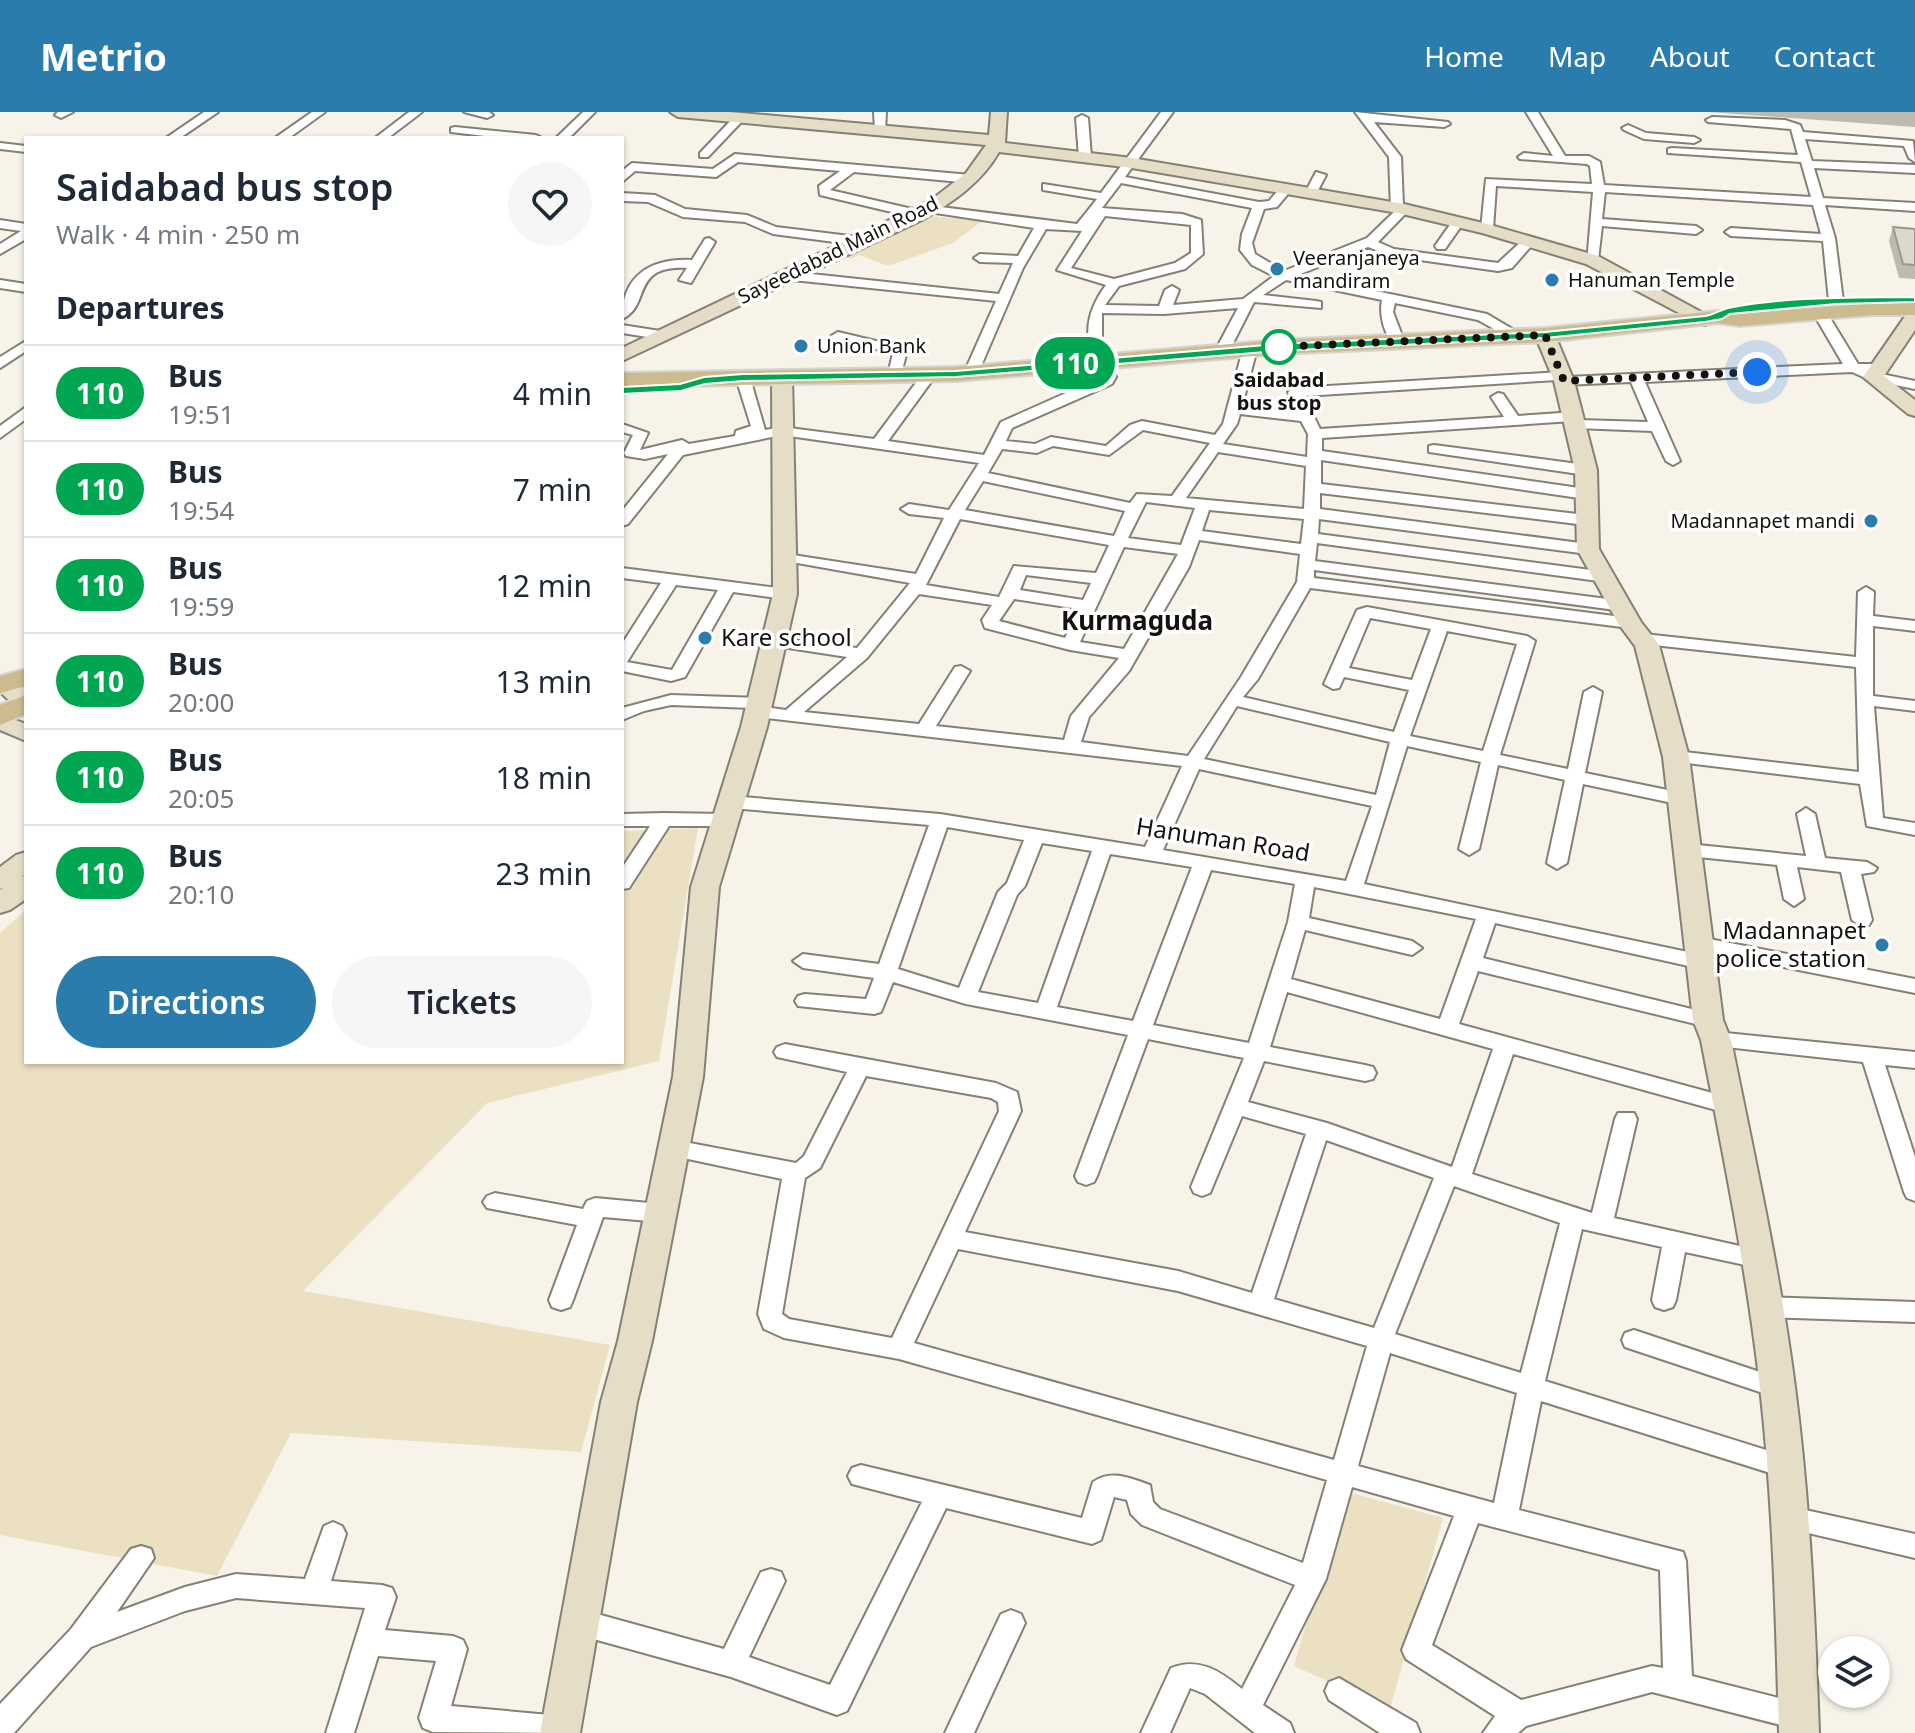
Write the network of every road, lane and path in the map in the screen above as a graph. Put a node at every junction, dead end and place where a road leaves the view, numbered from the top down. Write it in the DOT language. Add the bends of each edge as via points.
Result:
graph roads {
  1 [pos="212,112"];
  2 [pos="319,112"];
  3 [pos="394,112"];
  4 [pos="470,112"];
  5 [pos="589,112"];
  6 [pos="678,112"];
  7 [pos="880,112"];
  8 [pos="999,112"];
  9 [pos="1167,112"];
  10 [pos="1532,112"];
  11 [pos="414,113"];
  12 [pos="487,115"];
  13 [pos="734,115"];
  14 [pos="1364,115"];
  15 [pos="1082,118"];
  16 [pos="1712,120"];
  17 [pos="1444,124"];
  18 [pos="1628,128"];
  19 [pos="455,130"];
  20 [pos="881,130"];
  21 [pos="1799,135"];
  22 [pos="175,136"];
  23 [pos="284,136"];
  24 [pos="384,136"];
  25 [pos="516,136"];
  26 [pos="564,136"];
  27 [pos="997,144"];
  28 [pos="0,146"];
  29 [pos="24,149"];
  30 [pos="1672,151"];
  31 [pos="1714,153"];
  32 [pos="704,155"];
  33 [pos="1085,157"];
  34 [pos="1524,157"];
  35 [pos="1915,158"];
  36 [pos="1561,160"];
  37 [pos="1808,162"];
  38 [pos="1132,163"];
  39 [pos="852,168"];
  40 [pos="1915,169"];
  41 [pos="1320,175"];
  42 [pos="624,176"];
  43 [pos="971,179"];
  44 [pos="1119,179"];
  45 [pos="1047,187"];
  46 [pos="1286,189"];
  47 [pos="1599,190"];
  48 [pos="1311,193"];
  49 [pos="624,197"];
  50 [pos="1105,197"];
  51 [pos="1818,201"];
  52 [pos="1259,206"];
  53 [pos="1915,207"];
  54 [pos="1401,209"];
  55 [pos="923,211"];
  56 [pos="1458,222"];
  57 [pos="1595,222"];
  58 [pos="0,224"];
  59 [pos="1042,225"];
  60 [pos="1085,229"];
  61 [pos="1487,229"];
  62 [pos="1696,230"];
  63 [pos="1731,232"];
  64 [pos="0,233"];
  65 [pos="24,233"];
  66 [pos="24,233"];
  67 [pos="24,234"];
  68 [pos="1829,238"];
  69 [pos="858,241"];
  70 [pos="709,242"];
  71 [pos="1368,242"];
  72 [pos="1528,242"];
  73 [pos="1441,246"];
  74 [pos="0,250"];
  75 [pos="980,258"];
  76 [pos="1021,260"];
  77 [pos="1592,260"];
  78 [pos="695,264"];
  79 [pos="783,275"];
  80 [pos="1284,276"];
  81 [pos="686,280"];
  82 [pos="1114,283"];
  83 [pos="0,284"];
  84 [pos="24,288"];
  85 [pos="1172,290"];
  86 [pos="1003,298"];
  87 [pos="1389,298"];
  88 [pos="1915,300"];
  89 [pos="1248,301"];
  90 [pos="1316,305"];
  91 [pos="1828,307"];
  92 [pos="1097,309"];
  93 [pos="1915,309"];
  94 [pos="1164,310"];
  95 [pos="624,312"];
  96 [pos="1915,316"];
  97 [pos="1711,318"];
  98 [pos="624,329"];
  99 [pos="660,335"];
  100 [pos="838,336"];
  101 [pos="1531,336"];
  102 [pos="1397,341"];
  103 [pos="24,346"];
  104 [pos="1250,349"];
  105 [pos="1222,351"];
  106 [pos="626,355"];
  107 [pos="1099,361"];
  108 [pos="0,364"];
  109 [pos="1849,368"];
  110 [pos="1876,372"];
  111 [pos="971,373"];
  112 [pos="895,375"];
  113 [pos="929,375"];
  114 [pos="782,376"];
  115 [pos="743,378"];
  116 [pos="1562,378"];
  117 [pos="1636,378"];
  118 [pos="624,380"];
  119 [pos="704,380"];
  120 [pos="1915,385"];
  121 [pos="624,391"];
  122 [pos="1498,397"];
  123 [pos="1234,409"];
  124 [pos="1915,410"];
  125 [pos="24,413"];
  126 [pos="1307,417"];
  127 [pos="1575,420"];
  128 [pos="1514,421"];
  129 [pos="1660,427"];
  130 [pos="624,429"];
  131 [pos="782,431"];
  132 [pos="0,434"];
  133 [pos="1315,434"];
  134 [pos="879,443"];
  135 [pos="1217,443"];
  136 [pos="997,444"];
  137 [pos="1434,449"];
  138 [pos="1315,459"];
  139 [pos="989,460"];
  140 [pos="1673,461"];
  141 [pos="979,476"];
  142 [pos="1314,488"];
  143 [pos="1175,503"];
  144 [pos="1203,506"];
  145 [pos="1133,508"];
  146 [pos="1587,508"];
  147 [pos="909,509"];
  148 [pos="1312,513"];
  149 [pos="954,514"];
  150 [pos="624,518"];
  151 [pos="1119,542"];
  152 [pos="1191,543"];
  153 [pos="786,556"];
  154 [pos="1306,558"];
  155 [pos="624,573"];
  156 [pos="1606,577"];
  157 [pos="1101,579"];
  158 [pos="671,580"];
  159 [pos="918,584"];
  160 [pos="728,587"];
  161 [pos="1866,592"];
  162 [pos="785,594"];
  163 [pos="1006,597"];
  164 [pos="1088,606"];
  165 [pos="1865,620"];
  166 [pos="1632,623"];
  167 [pos="1441,624"];
  168 [pos="1915,626"];
  169 [pos="775,641"];
  170 [pos="1070,645"];
  171 [pos="861,654"];
  172 [pos="624,655"];
  173 [pos="1130,655"];
  174 [pos="1862,663"];
  175 [pos="624,666"];
  176 [pos="961,671"];
  177 [pos="1419,687"];
  178 [pos="1593,692"];
  179 [pos="1232,700"];
  180 [pos="1864,700"];
  181 [pos="1915,706"];
  182 [pos="759,707"];
  183 [pos="624,714"];
  184 [pos="790,715"];
  185 [pos="924,730"];
  186 [pos="1400,739"];
  187 [pos="1071,746"];
  188 [pos="1491,756"];
  189 [pos="1676,757"];
  190 [pos="1193,762"];
  191 [pos="1575,776"];
  192 [pos="1868,779"];
  193 [pos="1682,799"];
  194 [pos="1383,802"];
  195 [pos="728,811"];
  196 [pos="1806,814"];
  197 [pos="664,819"];
  198 [pos="624,820"];
  199 [pos="940,820"];
  200 [pos="1915,829"];
  201 [pos="1035,836"];
  202 [pos="1103,847"];
  203 [pos="1469,849"];
  204 [pos="1688,850"];
  205 [pos="1151,856"];
  206 [pos="1786,860"];
  207 [pos="1557,863"];
  208 [pos="1817,863"];
  209 [pos="1203,864"];
  210 [pos="19,873"];
  211 [pos="1306,879"];
  212 [pos="624,880"];
  213 [pos="1353,889"];
  214 [pos="1794,899"];
  215 [pos="0,904"];
  216 [pos="1488,915"];
  217 [pos="1862,920"];
  218 [pos="1298,922"];
  219 [pos="1412,948"];
  220 [pos="1701,953"];
  221 [pos="803,961"];
  222 [pos="1470,962"];
  223 [pos="885,972"];
  224 [pos="1277,982"];
  225 [pos="1915,986"];
  226 [pos="966,997"];
  227 [pos="805,1001"];
  228 [pos="1045,1012"];
  229 [pos="1448,1027"];
  230 [pos="1712,1030"];
  231 [pos="1143,1031"];
  232 [pos="1506,1043"];
  233 [pos="785,1052"];
  234 [pos="1257,1053"];
  235 [pos="1871,1055"];
  236 [pos="1915,1060"];
  237 [pos="860,1067"];
  238 [pos="1365,1073"];
  239 [pos="1727,1105"];
  240 [pos="1237,1107"];
  241 [pos="1626,1119"];
  242 [pos="1319,1129"];
  243 [pos="674,1148"];
  244 [pos="794,1173"];
  245 [pos="1086,1176"];
  246 [pos="1453,1176"];
  247 [pos="1202,1187"];
  248 [pos="1915,1192"];
  249 [pos="495,1202"];
  250 [pos="660,1213"];
  251 [pos="1573,1218"];
  252 [pos="591,1219"];
  253 [pos="1601,1224"];
  254 [pos="950,1238"];
  255 [pos="1675,1241"];
  256 [pos="1759,1259"];
  257 [pos="561,1300"];
  258 [pos="1664,1300"];
  259 [pos="1260,1306"];
  260 [pos="1766,1307"];
  261 [pos="1915,1312"];
  262 [pos="1381,1340"];
  263 [pos="1634,1340"];
  264 [pos="899,1349"];
  265 [pos="1531,1387"];
  266 [pos="1778,1388"];
  267 [pos="1786,1467"];
  268 [pos="1343,1473"];
  269 [pos="861,1476"];
  270 [pos="939,1496"];
  271 [pos="1470,1509"];
  272 [pos="1504,1518"];
  273 [pos="1787,1518"];
  274 [pos="333,1534"];
  275 [pos="1915,1546"];
  276 [pos="141,1558"];
  277 [pos="1312,1579"];
  278 [pos="771,1581"];
  279 [pos="314,1592"];
  280 [pos="579,1622"];
  281 [pos="1011,1623"];
  282 [pos="81,1638"];
  283 [pos="368,1642"];
  284 [pos="731,1664"];
  285 [pos="1678,1685"];
  286 [pos="1339,1691"];
  287 [pos="1246,1710"];
  288 [pos="2,1720"];
  289 [pos="1508,1724"];
  290 [pos="1800,1724"];
  291 [pos="560,1732"];
  292 [pos="340,1733"];
  293 [pos="959,1733"];
  294 [pos="1155,1733"];
  295 [pos="1280,1733"];
  296 [pos="1406,1733"];
  1 -- 22 [label="street"];
  2 -- 23 [label="street"];
  3 -- 11 [label="street"];
  4 -- 12 [label="street"];
  5 -- 26 [label="street"];
  6 -- 13 [label="street"];
  7 -- 20 [label="street"];
  8 -- 27 [label="street"];
  9 -- 38 [label="street" via="1138,146"];
  10 -- 36 [label="street"];
  11 -- 24 [label="street"];
  13 -- 20 [label="street"];
  13 -- 32 [label="street"];
  14 -- 17 [label="street"];
  14 -- 54 [label="street" via="1395,157"];
  15 -- 33 [label="street"];
  16 -- 21 [label="street" via="1785,123 1794,125"];
  18 -- 31 [label="street" via="1644,136 1706,141"];
  19 -- 25 [label="street"];
  20 -- 27 [label="street"];
  21 -- 35 [label="street" via="1909,143"];
  21 -- 37 [label="street"];
  27 -- 33 [label="street"];
  27 -- 43 [label="street, Sayeedabad Main Road"];
  28 -- 29 [label="street"];
  30 -- 31 [label="street"];
  31 -- 37 [label="street"];
  33 -- 38 [label="street"];
  34 -- 36 [label="street"];
  36 -- 47 [label="street" via="1595,162"];
  37 -- 40 [label="street"];
  37 -- 51 [label="street"];
  38 -- 44 [label="street"];
  38 -- 46 [label="street"];
  39 -- 42 [label="street" via="735,158 716,173 632,167"];
  39 -- 43 [label="street"];
  39 -- 55 [label="street" via="824,192"];
  41 -- 48 [label="street"];
  43 -- 55 [label="street, Sayeedabad Main Road"];
  44 -- 50 [label="street"];
  44 -- 52 [label="street"];
  45 -- 50 [label="street"];
  46 -- 48 [label="street"];
  46 -- 52 [label="street" via="1273,204"];
  47 -- 51 [label="street"];
  47 -- 57 [label="street"];
  47 -- 61 [label="street" via="1490,182"];
  48 -- 54 [label="street"];
  49 -- 69 [label="street" via="655,199 683,213 747,219 773,230"];
  50 -- 60 [label="street"];
  51 -- 53 [label="street"];
  51 -- 68 [label="street"];
  52 -- 80 [label="street" via="1245,252 1253,263"];
  54 -- 56 [label="street"];
  54 -- 71 [label="street"];
  55 -- 59 [label="street"];
  55 -- 69 [label="street, Sayeedabad Main Road"];
  56 -- 61 [label="street"];
  56 -- 73 [label="street"];
  57 -- 62 [label="street"];
  57 -- 77 [label="street"];
  58 -- 65 [label="street"];
  59 -- 60 [label="street"];
  59 -- 76 [label="street"];
  60 -- 82 [label="street" via="1063,270"];
  60 -- 82 [label="street" via="1104,211 1182,218 1199,227 1192,259"];
  61 -- 72 [label="street"];
  63 -- 68 [label="street"];
  64 -- 66 [label="street"];
  67 -- 74 [label="street"];
  68 -- 91 [label="street"];
  69 -- 79 [label="street, Sayeedabad Main Road"];
  70 -- 78 [label="street"];
  71 -- 72 [label="street" via="1391,252 1498,267 1507,265"];
  71 -- 80 [label="street"];
  72 -- 77 [label="street"];
  75 -- 76 [label="street"];
  76 -- 86 [label="street"];
  77 -- 97 [label="street"];
  78 -- 81 [label="street"];
  78 -- 95 [label="street" via="663,262 651,268"];
  79 -- 86 [label="street"];
  79 -- 99 [label="street, Sayeedabad Main Road"];
  80 -- 87 [label="street"];
  80 -- 89 [label="street"];
  82 -- 92 [label="street"];
  83 -- 84 [label="street"];
  85 -- 94 [label="street"];
  86 -- 111 [label="street"];
  87 -- 101 [label="street" via="1482,317"];
  87 -- 102 [label="street" via="1386,312"];
  88 -- 91 [label="main road"];
  89 -- 90 [label="street"];
  89 -- 94 [label="street"];
  89 -- 105 [label="street"];
  91 -- 93 [label="main road"];
  91 -- 97 [label="main road" via="1740,320"];
  91 -- 109 [label="street"];
  92 -- 94 [label="street"];
  92 -- 107 [label="street"];
  96 -- 110 [label="street"];
  97 -- 101 [label="main road"];
  98 -- 99 [label="street"];
  99 -- 106 [label="street, Sayeedabad Main Road"];
  100 -- 112 [label="street" via="900,351"];
  101 -- 102 [label="main road"];
  101 -- 116 [label="street"];
  102 -- 104 [label="main road"];
  103 -- 108 [label="street"];
  104 -- 105 [label="main road"];
  104 -- 123 [label="street"];
  105 -- 107 [label="main road"];
  107 -- 111 [label="main road"];
  107 -- 136 [label="street" via="1107,381 1006,425"];
  109 -- 110 [label="street"];
  109 -- 117 [label="street"];
  110 -- 120 [label="street"];
  110 -- 124 [label="street"];
  111 -- 113 [label="main road"];
  112 -- 113 [label="main road"];
  112 -- 114 [label="main road"];
  113 -- 134 [label="street"];
  114 -- 115 [label="main road"];
  114 -- 131 [label="street"];
  115 -- 119 [label="main road"];
  115 -- 130 [label="street" via="756,431 677,444 646,456 631,453 641,433"];
  116 -- 117 [label="street"];
  116 -- 126 [label="street" via="1295,392"];
  116 -- 127 [label="street"];
  117 -- 129 [label="street"];
  118 -- 119 [label="main road"];
  119 -- 121 [label="main road"];
  122 -- 128 [label="street"];
  123 -- 126 [label="street"];
  123 -- 135 [label="street"];
  125 -- 132 [label="street"];
  126 -- 133 [label="street"];
  127 -- 128 [label="street"];
  127 -- 129 [label="street"];
  127 -- 146 [label="street"];
  128 -- 133 [label="street"];
  129 -- 140 [label="street"];
  131 -- 134 [label="street"];
  131 -- 150 [label="street" via="678,451"];
  131 -- 153 [label="street"];
  133 -- 138 [label="street"];
  134 -- 139 [label="street"];
  135 -- 136 [label="street" via="1142,425 1109,451 1051,441 1037,449"];
  135 -- 138 [label="street"];
  135 -- 143 [label="street"];
  136 -- 139 [label="street"];
  137 -- 146 [label="street"];
  138 -- 142 [label="street"];
  138 -- 146 [label="street"];
  139 -- 141 [label="street"];
  141 -- 145 [label="street"];
  141 -- 149 [label="street"];
  142 -- 146 [label="street"];
  142 -- 148 [label="street"];
  143 -- 144 [label="street"];
  143 -- 145 [label="street" via="1142,497"];
  144 -- 148 [label="street"];
  144 -- 152 [label="street"];
  145 -- 151 [label="street"];
  146 -- 148 [label="street"];
  146 -- 156 [label="street"];
  147 -- 149 [label="street"];
  148 -- 154 [label="street"];
  149 -- 151 [label="street"];
  149 -- 159 [label="street"];
  151 -- 152 [label="street"];
  151 -- 157 [label="street"];
  152 -- 154 [label="street"];
  152 -- 173 [label="street"];
  153 -- 159 [label="street"];
  153 -- 162 [label="street"];
  154 -- 156 [label="street"];
  154 -- 166 [label="street"];
  154 -- 179 [label="street" via="1249,679"];
  155 -- 158 [label="street"];
  156 -- 166 [label="street"];
  157 -- 163 [label="street" via="1024,568"];
  157 -- 164 [label="street"];
  158 -- 160 [label="street"];
  158 -- 172 [label="street"];
  159 -- 163 [label="street"];
  159 -- 171 [label="street"];
  160 -- 162 [label="street"];
  160 -- 175 [label="street" via="679,673"];
  161 -- 165 [label="street"];
  162 -- 169 [label="street"];
  163 -- 164 [label="street"];
  163 -- 170 [label="street" via="990,620 996,627"];
  164 -- 170 [label="street"];
  165 -- 168 [label="street"];
  165 -- 174 [label="street"];
  166 -- 174 [label="street"];
  166 -- 189 [label="street"];
  167 -- 177 [label="street"];
  167 -- 177 [label="street" via="1363,614 1336,678"];
  167 -- 188 [label="street" via="1527,641"];
  169 -- 171 [label="street"];
  169 -- 182 [label="street"];
  170 -- 173 [label="street"];
  171 -- 184 [label="street"];
  173 -- 187 [label="street" via="1080,716"];
  174 -- 180 [label="street"];
  176 -- 185 [label="street"];
  177 -- 186 [label="street"];
  178 -- 191 [label="street"];
  179 -- 186 [label="street"];
  179 -- 190 [label="street"];
  180 -- 181 [label="street"];
  180 -- 192 [label="street"];
  182 -- 183 [label="street" via="676,700"];
  182 -- 184 [label="street"];
  182 -- 195 [label="street"];
  184 -- 185 [label="street"];
  185 -- 187 [label="street"];
  186 -- 188 [label="street"];
  186 -- 194 [label="street"];
  187 -- 190 [label="street"];
  188 -- 191 [label="street"];
  188 -- 203 [label="street"];
  189 -- 192 [label="street"];
  189 -- 193 [label="street"];
  190 -- 194 [label="street"];
  190 -- 205 [label="street"];
  191 -- 193 [label="street"];
  191 -- 207 [label="street"];
  192 -- 200 [label="street" via="1874,822"];
  193 -- 204 [label="street"];
  194 -- 213 [label="street"];
  195 -- 197 [label="street, Hanuman Road"];
  195 -- 199 [label="street, Hanuman Road"];
  195 -- 243 [label="street" via="705,887 688,1077"];
  196 -- 208 [label="street"];
  197 -- 198 [label="street, Hanuman Road"];
  197 -- 212 [label="street"];
  199 -- 201 [label="street, Hanuman Road"];
  199 -- 223 [label="street"];
  201 -- 202 [label="street, Hanuman Road"];
  201 -- 226 [label="street"];
  202 -- 205 [label="street, Hanuman Road"];
  202 -- 228 [label="street"];
  204 -- 206 [label="street"];
  204 -- 220 [label="street"];
  205 -- 209 [label="street, Hanuman Road"];
  206 -- 208 [label="street"];
  206 -- 214 [label="street"];
  208 -- 217 [label="street" via="1858,867"];
  209 -- 211 [label="street, Hanuman Road"];
  209 -- 231 [label="street"];
  210 -- 215 [label="street"];
  211 -- 213 [label="street, Hanuman Road"];
  211 -- 218 [label="street"];
  213 -- 216 [label="street, Hanuman Road"];
  216 -- 220 [label="street, Hanuman Road"];
  216 -- 222 [label="street"];
  218 -- 219 [label="street"];
  218 -- 224 [label="street"];
  220 -- 225 [label="street, Hanuman Road"];
  220 -- 230 [label="street"];
  221 -- 223 [label="street"];
  222 -- 229 [label="street"];
  222 -- 230 [label="street"];
  223 -- 226 [label="street"];
  223 -- 227 [label="street" via="872,1008"];
  224 -- 229 [label="street"];
  224 -- 234 [label="street"];
  226 -- 228 [label="street"];
  228 -- 231 [label="street"];
  229 -- 232 [label="street"];
  230 -- 235 [label="street"];
  230 -- 239 [label="street"];
  231 -- 234 [label="street"];
  231 -- 245 [label="street"];
  232 -- 239 [label="street"];
  232 -- 246 [label="street"];
  233 -- 237 [label="street"];
  234 -- 238 [label="street"];
  234 -- 240 [label="street"];
  235 -- 236 [label="street"];
  235 -- 248 [label="street"];
  237 -- 244 [label="street" via="812,1162"];
  237 -- 254 [label="street" via="996,1091 1009,1098 1010,1111"];
  239 -- 256 [label="street"];
  240 -- 242 [label="street"];
  240 -- 247 [label="street"];
  241 -- 253 [label="street"];
  242 -- 246 [label="street"];
  242 -- 259 [label="street"];
  243 -- 244 [label="street"];
  243 -- 250 [label="street"];
  244 -- 264 [label="street" via="770,1314 773,1322"];
  246 -- 251 [label="street"];
  246 -- 262 [label="street"];
  249 -- 252 [label="street"];
  250 -- 252 [label="street" via="595,1207"];
  250 -- 280 [label="street"];
  251 -- 253 [label="street"];
  251 -- 265 [label="street"];
  252 -- 257 [label="street"];
  253 -- 255 [label="street"];
  254 -- 259 [label="street" via="1178,1281"];
  254 -- 264 [label="street"];
  255 -- 256 [label="street"];
  255 -- 258 [label="street"];
  256 -- 260 [label="street"];
  259 -- 262 [label="street"];
  260 -- 261 [label="street"];
  260 -- 266 [label="street"];
  262 -- 265 [label="street"];
  262 -- 268 [label="street"];
  263 -- 266 [label="street"];
  264 -- 268 [label="street"];
  265 -- 267 [label="street"];
  265 -- 272 [label="street"];
  266 -- 267 [label="street"];
  267 -- 273 [label="street"];
  268 -- 271 [label="street"];
  268 -- 277 [label="street"];
  269 -- 270 [label="street"];
  270 -- 277 [label="street" via="1092,1532 1101,1492 1114,1483 1141,1493 1140,1506 1151,1517"];
  270 -- 284 [label="street" via="837,1701"];
  271 -- 272 [label="street"];
  271 -- 289 [label="street" via="1416,1650"];
  272 -- 285 [label="street" via="1673,1561"];
  273 -- 275 [label="street"];
  273 -- 290 [label="street"];
  274 -- 279 [label="street"];
  276 -- 282 [label="street"];
  277 -- 287 [label="street"];
  278 -- 284 [label="street"];
  279 -- 282 [label="street" via="236,1586"];
  279 -- 283 [label="street" via="382,1597"];
  280 -- 284 [label="street"];
  280 -- 291 [label="street"];
  281 -- 293 [label="street"];
  282 -- 288 [label="street"];
  283 -- 291 [label="street" via="453,1649 433,1718"];
  283 -- 292 [label="street"];
  285 -- 289 [label="street" via="1652,1679"];
  285 -- 290 [label="street"];
  286 -- 296 [label="street"];
  287 -- 294 [label="street" via="1198,1675 1187,1673"];
  287 -- 295 [label="street"];
}
